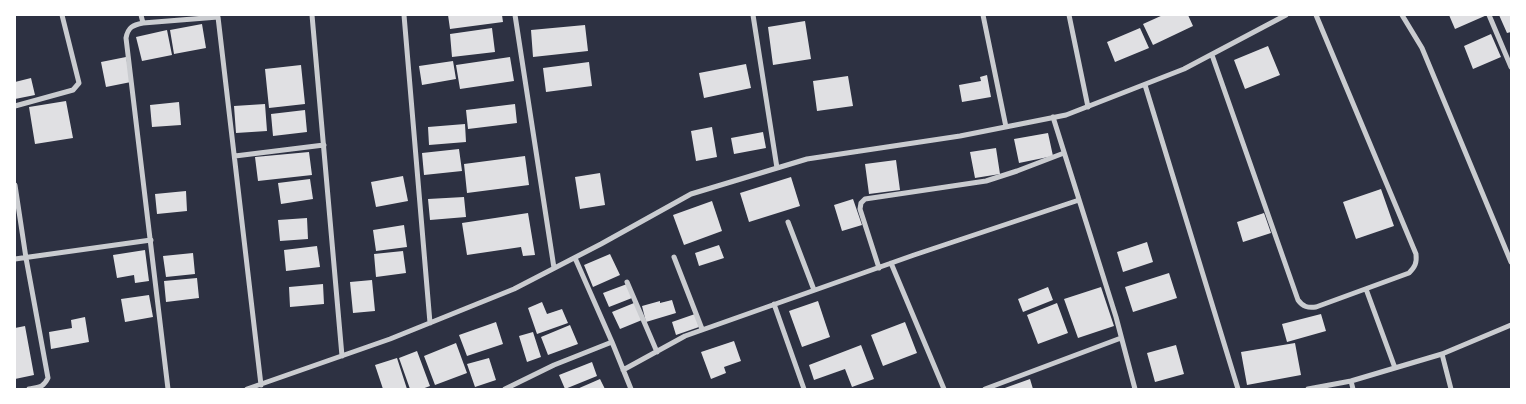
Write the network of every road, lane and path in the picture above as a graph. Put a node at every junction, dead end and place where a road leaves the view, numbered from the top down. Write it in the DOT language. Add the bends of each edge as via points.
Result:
graph roads {
  1 [pos="62,15"];
  2 [pos="141,15"];
  3 [pos="312,15"];
  4 [pos="404,15"];
  5 [pos="515,15"];
  6 [pos="753,15"];
  7 [pos="983,15"];
  8 [pos="1069,15"];
  9 [pos="1286,15"];
  10 [pos="1316,15"];
  11 [pos="1402,15"];
  12 [pos="1489,15"];
  13 [pos="220,16"];
  14 [pos="142,23"];
  15 [pos="1212,54"];
  16 [pos="1511,67"];
  17 [pos="1145,85"];
  18 [pos="15,106"];
  19 [pos="1088,106"];
  20 [pos="1053,117"];
  21 [pos="1006,127"];
  22 [pos="324,145"];
  23 [pos="1064,153"];
  24 [pos="235,156"];
  25 [pos="776,168"];
  26 [pos="15,185"];
  27 [pos="1079,200"];
  28 [pos="788,222"];
  29 [pos="151,240"];
  30 [pos="674,257"];
  31 [pos="26,258"];
  32 [pos="574,258"];
  33 [pos="15,259"];
  34 [pos="1511,262"];
  35 [pos="892,263"];
  36 [pos="554,268"];
  37 [pos="879,268"];
  38 [pos="628,282"];
  39 [pos="1366,289"];
  40 [pos="814,290"];
  41 [pos="774,304"];
  42 [pos="430,323"];
  43 [pos="1511,325"];
  44 [pos="702,329"];
  45 [pos="1121,338"];
  46 [pos="612,342"];
  47 [pos="657,352"];
  48 [pos="1442,354"];
  49 [pos="342,356"];
  50 [pos="1395,368"];
  51 [pos="624,370"];
  52 [pos="1351,381"];
  53 [pos="261,385"];
  54 [pos="29,389"];
  55 [pos="168,389"];
  56 [pos="247,389"];
  57 [pos="506,389"];
  58 [pos="631,389"];
  59 [pos="804,389"];
  60 [pos="944,389"];
  61 [pos="985,389"];
  62 [pos="1135,389"];
  63 [pos="1238,389"];
  64 [pos="1308,389"];
  65 [pos="1353,389"];
  66 [pos="1451,389"];
  1 -- 18 [label="street" via="79,83 73,90"];
  2 -- 14 [label="street"];
  3 -- 22 [label="street"];
  4 -- 42 [label="street"];
  5 -- 36 [label="street"];
  6 -- 25 [label="street"];
  7 -- 21 [label="street"];
  8 -- 19 [label="street"];
  9 -- 15 [label="street"];
  10 -- 39 [label="street" via="1416,254 1415,267 1409,274"];
  11 -- 34 [label="street" via="1422,48"];
  12 -- 16 [label="street"];
  13 -- 14 [label="street"];
  13 -- 24 [label="street"];
  14 -- 29 [label="street" via="132,26 126,38"];
  15 -- 17 [label="street"];
  15 -- 39 [label="street" via="1298,300 1308,308 1316,307"];
  17 -- 19 [label="street"];
  17 -- 63 [label="street"];
  19 -- 20 [label="street"];
  20 -- 21 [label="street"];
  20 -- 23 [label="street"];
  21 -- 25 [label="street" via="807,159"];
  22 -- 24 [label="street"];
  22 -- 49 [label="street"];
  23 -- 27 [label="street"];
  23 -- 37 [label="street" via="986,181 865,199 860,209"];
  24 -- 53 [label="street"];
  25 -- 32 [label="street" via="691,194"];
  26 -- 31 [label="street"];
  27 -- 35 [label="street"];
  27 -- 45 [label="street"];
  28 -- 40 [label="street"];
  29 -- 31 [label="street"];
  29 -- 55 [label="street"];
  30 -- 44 [label="street"];
  31 -- 33 [label="street"];
  31 -- 54 [label="street" via="48,378 45,384"];
  32 -- 36 [label="street"];
  32 -- 46 [label="street"];
  35 -- 37 [label="street"];
  35 -- 60 [label="street"];
  36 -- 42 [label="street"];
  37 -- 40 [label="street"];
  38 -- 47 [label="street"];
  39 -- 50 [label="street"];
  40 -- 41 [label="street"];
  41 -- 44 [label="street"];
  41 -- 59 [label="street"];
  42 -- 49 [label="street"];
  43 -- 48 [label="street"];
  44 -- 47 [label="street"];
  45 -- 61 [label="street"];
  45 -- 62 [label="street"];
  46 -- 51 [label="street"];
  46 -- 57 [label="street" via="554,364"];
  47 -- 51 [label="street"];
  48 -- 50 [label="street"];
  48 -- 66 [label="street"];
  49 -- 53 [label="street"];
  50 -- 52 [label="street"];
  51 -- 58 [label="street"];
  52 -- 64 [label="street"];
  52 -- 65 [label="street"];
  53 -- 56 [label="street"];
}
